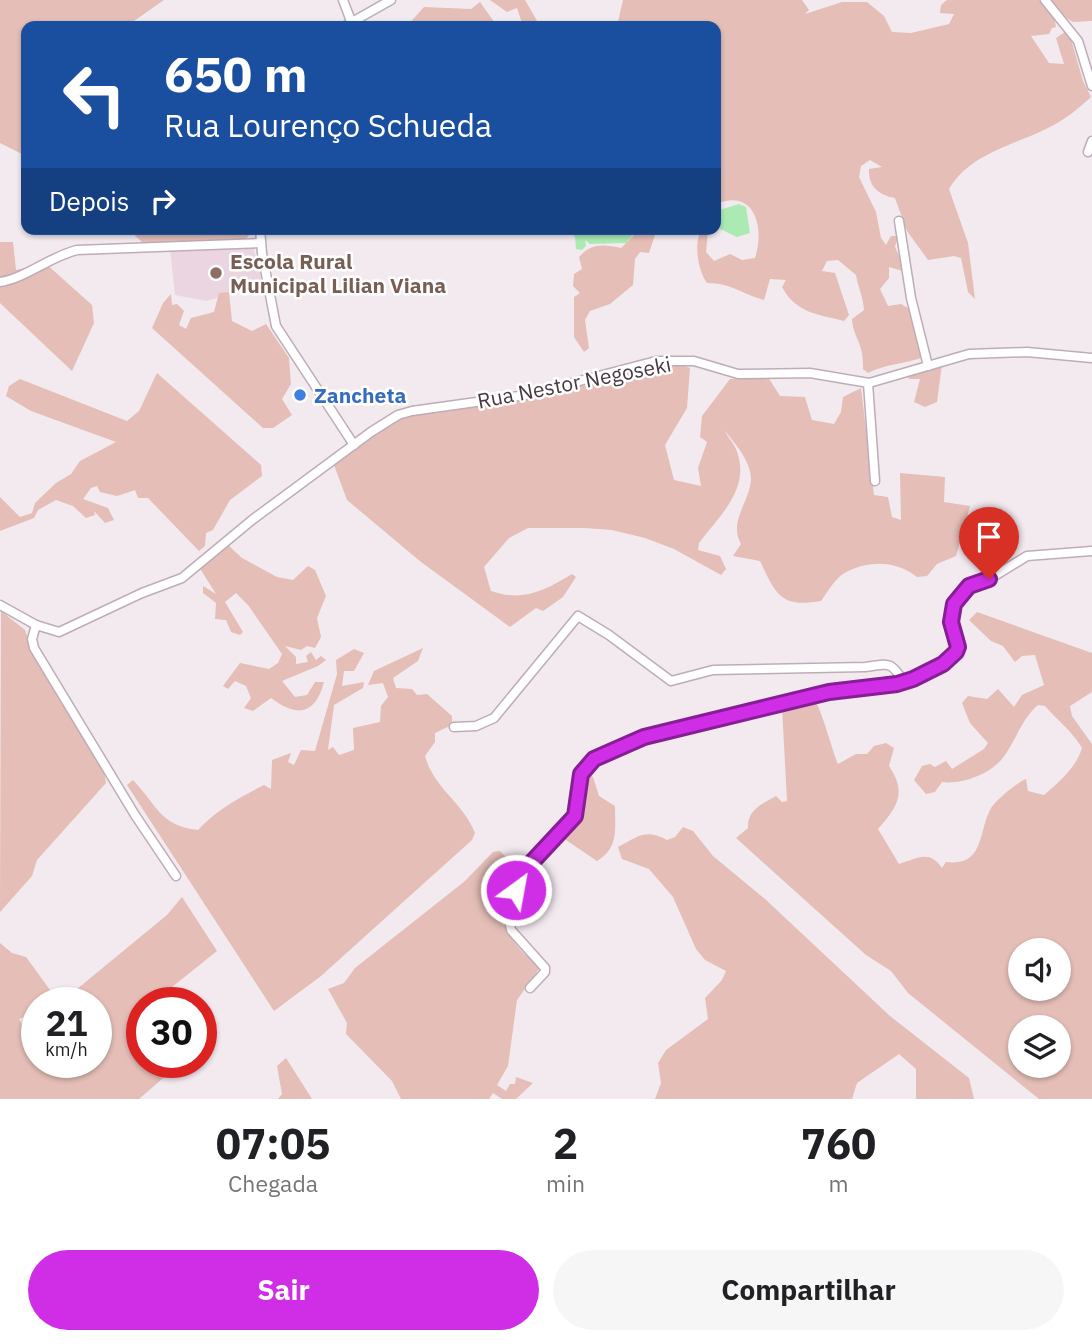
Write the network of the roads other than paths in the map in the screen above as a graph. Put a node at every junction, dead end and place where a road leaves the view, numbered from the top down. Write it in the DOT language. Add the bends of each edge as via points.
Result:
graph roads {
  1 [pos="343,0"];
  2 [pos="391,0"];
  3 [pos="1045,0"];
  4 [pos="347,21"];
  5 [pos="353,21"];
  6 [pos="1092,86"];
  7 [pos="1092,141"];
  8 [pos="1088,152"];
  9 [pos="899,221"];
  10 [pos="260,235"];
  11 [pos="260,243"];
  12 [pos="0,282"];
  13 [pos="1092,358"];
  14 [pos="928,366"];
  15 [pos="868,383"];
  16 [pos="354,445"];
  17 [pos="875,481"];
  18 [pos="1092,551"];
  19 [pos="0,605"];
  20 [pos="36,625"];
  21 [pos="904,682"];
  22 [pos="454,727"];
  23 [pos="176,876"];
  24 [pos="530,988"];
  1 -- 4 [label="street"];
  2 -- 5 [label="street"];
  3 -- 6 [label="street" via="1078,41"];
  7 -- 8 [label="street"];
  9 -- 14 [label="street"];
  10 -- 11 [label="street"];
  11 -- 12 [label="street" via="77,250"];
  11 -- 16 [label="street" via="281,335"];
  13 -- 14 [label="street, Rua Nestor Negoseki" via="984,352"];
  14 -- 15 [label="street, Rua Nestor Negoseki"];
  15 -- 16 [label="street, Rua Nestor Negoseki" via="810,373 738,374 694,361 656,361 526,395 412,411 384,422"];
  15 -- 17 [label="street"];
  16 -- 20 [label="street, Rua Nestor Negoseki" via="182,578 66,630 52,632"];
  18 -- 21 [label="street" via="1027,556 969,586 958,596 952,613 956,652 943,664"];
  19 -- 20 [label="street"];
  20 -- 23 [label="street" via="34,648"];
  21 -- 22 [label="street" via="894,667 886,664 713,670 671,681 578,617 494,718 476,726"];
  21 -- 24 [label="street" via="829,692 644,737 588,763 581,774 575,816 533,861 511,899 511,930 545,968"];
}
